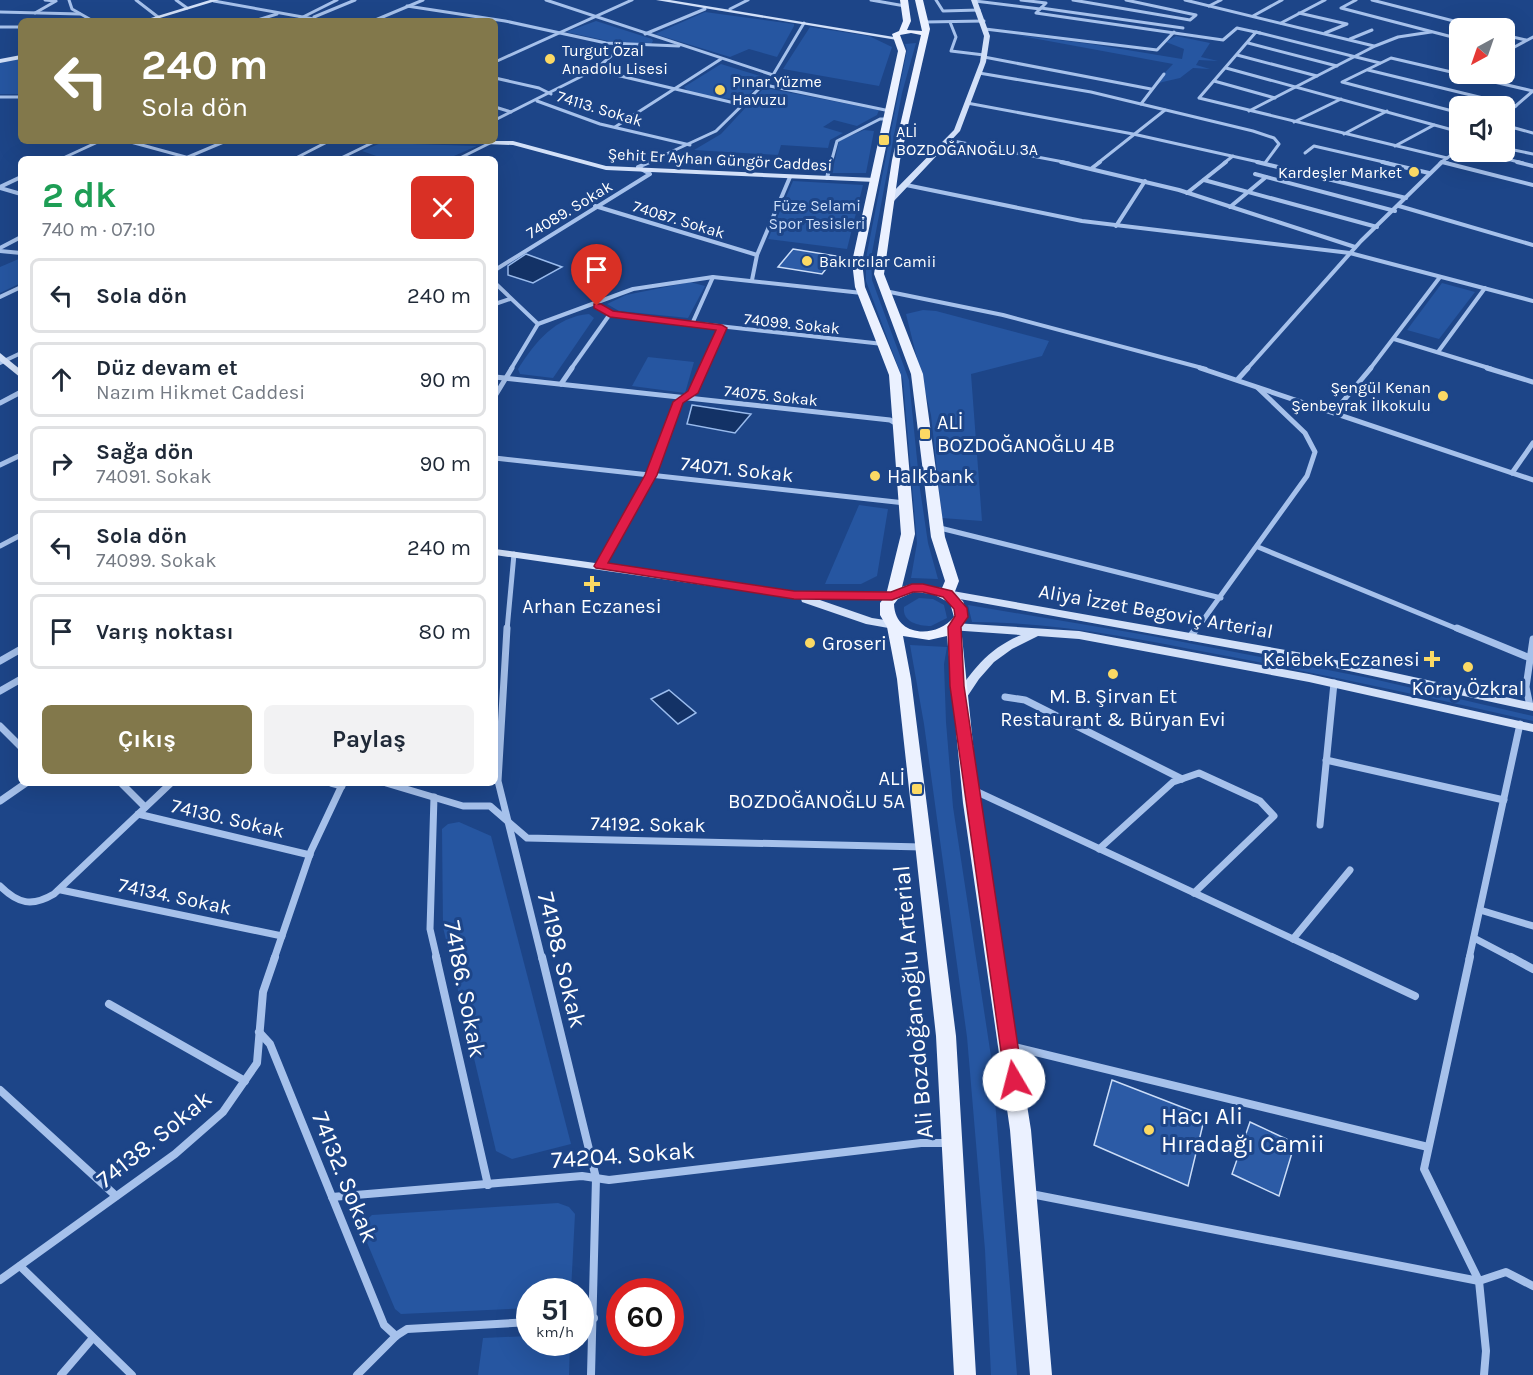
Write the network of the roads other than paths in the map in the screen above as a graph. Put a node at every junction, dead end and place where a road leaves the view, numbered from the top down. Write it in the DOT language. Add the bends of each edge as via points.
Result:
graph roads {
  1 [pos="45,0"];
  2 [pos="69,0"];
  3 [pos="136,0"];
  4 [pos="176,0"];
  5 [pos="215,0"];
  6 [pos="337,0"];
  7 [pos="355,0"];
  8 [pos="423,0"];
  9 [pos="546,0"];
  10 [pos="632,0"];
  11 [pos="659,0"];
  12 [pos="679,0"];
  13 [pos="748,0"];
  14 [pos="872,0"];
  15 [pos="919,0"];
  16 [pos="936,0"];
  17 [pos="1021,0"];
  18 [pos="1073,0"];
  19 [pos="1126,0"];
  20 [pos="1185,0"];
  21 [pos="1221,0"];
  22 [pos="1282,0"];
  23 [pos="1325,0"];
  24 [pos="1356,0"];
  25 [pos="1372,0"];
  26 [pos="974,1"];
  27 [pos="905,3"];
  28 [pos="407,6"];
  29 [pos="1209,6"];
  30 [pos="188,9"];
  31 [pos="705,9"];
  32 [pos="730,9"];
  33 [pos="1041,9"];
  34 [pos="979,10"];
  35 [pos="0,12"];
  36 [pos="1299,13"];
  37 [pos="34,14"];
  38 [pos="80,14"];
  39 [pos="300,16"];
  40 [pos="1096,16"];
  41 [pos="1253,16"];
  42 [pos="158,17"];
  43 [pos="596,17"];
  44 [pos="87,18"];
  45 [pos="154,18"];
  46 [pos="262,18"];
  47 [pos="310,18"];
  48 [pos="380,18"];
  49 [pos="485,18"];
  50 [pos="498,20"];
  51 [pos="1449,20"];
  52 [pos="1090,21"];
  53 [pos="925,22"];
  54 [pos="950,22"];
  55 [pos="804,23"];
  56 [pos="1281,23"];
  57 [pos="984,25"];
  58 [pos="0,27"];
  59 [pos="18,27"];
  60 [pos="1183,28"];
  61 [pos="1372,30"];
  62 [pos="558,32"];
  63 [pos="1174,32"];
  64 [pos="1431,32"];
  65 [pos="1261,33"];
  66 [pos="1324,33"];
  67 [pos="645,34"];
  68 [pos="1449,36"];
  69 [pos="912,37"];
  70 [pos="1533,37"];
  71 [pos="1515,38"];
  72 [pos="1349,40"];
  73 [pos="1526,41"];
  74 [pos="1248,43"];
  75 [pos="625,44"];
  76 [pos="1533,44"];
  77 [pos="679,46"];
  78 [pos="1375,46"];
  79 [pos="1515,47"];
  80 [pos="1237,55"];
  81 [pos="984,56"];
  82 [pos="1356,57"];
  83 [pos="18,58"];
  84 [pos="721,59"];
  85 [pos="498,60"];
  86 [pos="0,61"];
  87 [pos="1380,63"];
  88 [pos="1337,67"];
  89 [pos="1226,68"];
  90 [pos="594,70"];
  91 [pos="1367,70"];
  92 [pos="979,73"];
  93 [pos="1164,74"];
  94 [pos="773,75"];
  95 [pos="1317,77"];
  96 [pos="498,79"];
  97 [pos="1214,81"];
  98 [pos="765,85"];
  99 [pos="1298,87"];
  100 [pos="1151,89"];
  101 [pos="673,91"];
  102 [pos="551,94"];
  103 [pos="1526,96"];
  104 [pos="18,97"];
  105 [pos="1533,97"];
  106 [pos="1275,98"];
  107 [pos="0,99"];
  108 [pos="1341,99"];
  109 [pos="537,101"];
  110 [pos="967,103"];
  111 [pos="1141,104"];
  112 [pos="743,105"];
  113 [pos="1516,106"];
  114 [pos="498,108"];
  115 [pos="1165,110"];
  116 [pos="1449,110"];
  117 [pos="1249,111"];
  118 [pos="1387,111"];
  119 [pos="512,112"];
  120 [pos="889,115"];
  121 [pos="498,119"];
  122 [pos="1294,122"];
  123 [pos="1434,124"];
  124 [pos="615,127"];
  125 [pos="1515,128"];
  126 [pos="1449,129"];
  127 [pos="1533,133"];
  128 [pos="1136,134"];
  129 [pos="1343,134"];
  130 [pos="948,140"];
  131 [pos="498,142"];
  132 [pos="94,144"];
  133 [pos="138,144"];
  134 [pos="219,144"];
  135 [pos="323,144"];
  136 [pos="370,144"];
  137 [pos="488,144"];
  138 [pos="690,146"];
  139 [pos="1395,146"];
  140 [pos="1515,150"];
  141 [pos="1305,153"];
  142 [pos="1533,154"];
  143 [pos="68,156"];
  144 [pos="181,156"];
  145 [pos="192,156"];
  146 [pos="300,156"];
  147 [pos="345,156"];
  148 [pos="464,156"];
  149 [pos="1233,156"];
  150 [pos="1447,158"];
  151 [pos="1515,161"];
  152 [pos="1442,162"];
  153 [pos="1265,163"];
  154 [pos="1533,166"];
  155 [pos="1092,168"];
  156 [pos="644,171"];
  157 [pos="1429,173"];
  158 [pos="1255,174"];
  159 [pos="790,177"];
  160 [pos="1266,177"];
  161 [pos="18,178"];
  162 [pos="827,178"];
  163 [pos="875,180"];
  164 [pos="1204,180"];
  165 [pos="1145,181"];
  166 [pos="906,185"];
  167 [pos="1533,185"];
  168 [pos="0,187"];
  169 [pos="1251,192"];
  170 [pos="18,193"];
  171 [pos="1187,193"];
  172 [pos="1406,198"];
  173 [pos="890,200"];
  174 [pos="595,206"];
  175 [pos="1399,206"];
  176 [pos="1230,207"];
  177 [pos="1395,211"];
  178 [pos="1116,226"];
  179 [pos="1377,227"];
  180 [pos="18,239"];
  181 [pos="1533,245"];
  182 [pos="1355,247"];
  183 [pos="0,249"];
  184 [pos="18,252"];
  185 [pos="1350,253"];
  186 [pos="757,255"];
  187 [pos="498,268"];
  188 [pos="713,276"];
  189 [pos="1440,277"];
  190 [pos="752,280"];
  191 [pos="498,286"];
  192 [pos="18,288"];
  193 [pos="1485,288"];
  194 [pos="885,291"];
  195 [pos="862,293"];
  196 [pos="0,297"];
  197 [pos="510,299"];
  198 [pos="1533,301"];
  199 [pos="498,303"];
  200 [pos="594,304"];
  201 [pos="610,314"];
  202 [pos="538,324"];
  203 [pos="692,324"];
  204 [pos="722,328"];
  205 [pos="1394,339"];
  206 [pos="884,344"];
  207 [pos="1438,352"];
  208 [pos="18,354"];
  209 [pos="2,360"];
  210 [pos="18,373"];
  211 [pos="498,377"];
  212 [pos="506,378"];
  213 [pos="1238,379"];
  214 [pos="1533,382"];
  215 [pos="561,384"];
  216 [pos="1255,385"];
  217 [pos="498,391"];
  218 [pos="18,394"];
  219 [pos="685,398"];
  220 [pos="0,403"];
  221 [pos="1335,412"];
  222 [pos="899,426"];
  223 [pos="1533,443"];
  224 [pos="0,455"];
  225 [pos="18,456"];
  226 [pos="498,458"];
  227 [pos="8,461"];
  228 [pos="0,465"];
  229 [pos="1512,473"];
  230 [pos="651,475"];
  231 [pos="1533,480"];
  232 [pos="905,503"];
  233 [pos="936,527"];
  234 [pos="18,537"];
  235 [pos="0,546"];
  236 [pos="1258,547"];
  237 [pos="498,552"];
  238 [pos="514,554"];
  239 [pos="600,566"];
  240 [pos="947,594"];
  241 [pos="794,595"];
  242 [pos="892,596"];
  243 [pos="1221,598"];
  244 [pos="894,625"];
  245 [pos="954,627"];
  246 [pos="1038,632"];
  247 [pos="1191,637"];
  248 [pos="1533,639"];
  249 [pos="18,651"];
  250 [pos="1530,657"];
  251 [pos="0,661"];
  252 [pos="18,683"];
  253 [pos="1334,683"];
  254 [pos="0,691"];
  255 [pos="1005,697"];
  256 [pos="959,700"];
  257 [pos="1531,706"];
  258 [pos="1520,724"];
  259 [pos="0,726"];
  260 [pos="1533,728"];
  261 [pos="18,744"];
  262 [pos="1326,760"];
  263 [pos="1182,779"];
  264 [pos="22,786"];
  265 [pos="124,786"];
  266 [pos="168,786"];
  267 [pos="341,786"];
  268 [pos="396,786"];
  269 [pos="970,789"];
  270 [pos="434,797"];
  271 [pos="1504,800"];
  272 [pos="0,801"];
  273 [pos="146,807"];
  274 [pos="138,814"];
  275 [pos="507,821"];
  276 [pos="1320,825"];
  277 [pos="924,847"];
  278 [pos="1099,849"];
  279 [pos="310,855"];
  280 [pos="1350,870"];
  281 [pos="0,886"];
  282 [pos="61,890"];
  283 [pos="1194,893"];
  284 [pos="1480,910"];
  285 [pos="1533,926"];
  286 [pos="282,936"];
  287 [pos="1474,938"];
  288 [pos="1293,939"];
  289 [pos="1533,969"];
  290 [pos="1415,996"];
  291 [pos="109,1004"];
  292 [pos="259,1032"];
  293 [pos="1009,1046"];
  294 [pos="245,1081"];
  295 [pos="0,1090"];
  296 [pos="952,1143"];
  297 [pos="1428,1147"];
  298 [pos="596,1178"];
  299 [pos="488,1185"];
  300 [pos="1026,1193"];
  301 [pos="116,1197"];
  302 [pos="332,1197"];
  303 [pos="20,1266"];
  304 [pos="0,1280"];
  305 [pos="1479,1281"];
  306 [pos="1533,1286"];
  307 [pos="594,1318"];
  308 [pos="516,1323"];
  309 [pos="396,1336"];
  310 [pos="92,1339"];
  311 [pos="592,1356"];
  312 [pos="61,1375"];
  313 [pos="132,1375"];
  314 [pos="357,1375"];
  315 [pos="591,1375"];
  316 [pos="966,1375"];
  317 [pos="1041,1375"];
  318 [pos="1484,1375"];
  1 -- 37 [label="street" via="56,0"];
  2 -- 38 [label="street" via="72,9"];
  3 -- 42 [label="street"];
  4 -- 30 [label="street"];
  5 -- 30 [label="main road"];
  5 -- 39 [label="street"];
  6 -- 39 [label="street"];
  7 -- 39 [label="street" via="316,17"];
  8 -- 28 [label="street"];
  9 -- 43 [label="street"];
  10 -- 43 [label="street"];
  11 -- 31 [label="main road"];
  12 -- 32 [label="main road"];
  13 -- 32 [label="street"];
  14 -- 27 [label="street"];
  15 -- 53 [label="main road"];
  16 -- 34 [label="street" via="943,12"];
  17 -- 33 [label="street" via="1046,3"];
  18 -- 19 [label="street" via="1190,20 1196,15"];
  20 -- 29 [label="street"];
  21 -- 29 [label="street"];
  22 -- 41 [label="street"];
  23 -- 36 [label="street"];
  24 -- 64 [label="street" via="1341,8"];
  25 -- 51 [label="street"];
  26 -- 33 [label="street"];
  26 -- 34 [label="main road"];
  27 -- 69 [label="main road"];
  28 -- 48 [label="street"];
  28 -- 49 [label="street"];
  29 -- 41 [label="street"];
  30 -- 42 [label="main road"];
  31 -- 55 [label="main road"];
  31 -- 67 [label="street"];
  32 -- 69 [label="main road"];
  33 -- 40 [label="street"];
  33 -- 52 [label="street" via="1036,13"];
  34 -- 57 [label="main road"];
  35 -- 37 [label="street"];
  36 -- 56 [label="street"];
  36 -- 66 [label="street" via="1347,24"];
  37 -- 38 [label="street"];
  38 -- 44 [label="street"];
  39 -- 46 [label="street" via="272,14"];
  39 -- 47 [label="street"];
  40 -- 52 [label="street"];
  40 -- 60 [label="street"];
  41 -- 56 [label="street"];
  42 -- 45 [label="main road"];
  43 -- 62 [label="street"];
  43 -- 67 [label="street"];
  50 -- 62 [label="street"];
  52 -- 63 [label="street"];
  53 -- 54 [label="street"];
  53 -- 69 [label="main road"];
  54 -- 57 [label="street"];
  54 -- 81 [label="street" via="956,37 951,51"];
  55 -- 69 [label="main road"];
  55 -- 94 [label="street"];
  56 -- 66 [label="street"];
  57 -- 63 [label="street" via="1157,50"];
  57 -- 81 [label="main road"];
  58 -- 59 [label="street"];
  61 -- 72 [label="street"];
  62 -- 75 [label="street"];
  62 -- 85 [label="street"];
  63 -- 65 [label="street" via="1222,40 1239,27"];
  64 -- 68 [label="street"];
  64 -- 78 [label="street" via="1398,37"];
  65 -- 74 [label="street" via="1256,32"];
  65 -- 82 [label="street"];
  66 -- 72 [label="street"];
  67 -- 77 [label="street"];
  69 -- 120 [label="main road" via="903,51"];
  69 -- 173 [label="main road"];
  70 -- 73 [label="street"];
  71 -- 73 [label="street"];
  72 -- 78 [label="street"];
  73 -- 76 [label="street"];
  73 -- 79 [label="street"];
  74 -- 80 [label="street"];
  74 -- 88 [label="street"];
  75 -- 77 [label="street"];
  75 -- 90 [label="street"];
  77 -- 84 [label="street"];
  78 -- 82 [label="street"];
  80 -- 89 [label="street"];
  80 -- 95 [label="street"];
  81 -- 92 [label="main road"];
  81 -- 100 [label="street"];
  82 -- 87 [label="street"];
  82 -- 88 [label="street"];
  83 -- 86 [label="main road"];
  84 -- 94 [label="street"];
  84 -- 101 [label="street"];
  87 -- 91 [label="street"];
  87 -- 103 [label="street" via="1391,58 1533,91"];
  88 -- 95 [label="street"];
  89 -- 97 [label="street"];
  89 -- 99 [label="street"];
  90 -- 101 [label="street"];
  90 -- 102 [label="street"];
  91 -- 113 [label="street"];
  91 -- 116 [label="street" via="1342,82"];
  92 -- 110 [label="main road"];
  92 -- 111 [label="street"];
  93 -- 100 [label="street"];
  94 -- 98 [label="street"];
  95 -- 99 [label="street"];
  96 -- 102 [label="street, 74113. Sokak"];
  97 -- 106 [label="street"];
  97 -- 117 [label="street" via="1199,98"];
  98 -- 112 [label="street"];
  98 -- 120 [label="street"];
  99 -- 106 [label="street"];
  99 -- 108 [label="street"];
  100 -- 111 [label="street"];
  101 -- 112 [label="street"];
  101 -- 124 [label="street"];
  102 -- 109 [label="street"];
  103 -- 105 [label="street"];
  103 -- 113 [label="street"];
  104 -- 107 [label="street"];
  106 -- 117 [label="street"];
  108 -- 118 [label="street"];
  108 -- 122 [label="street"];
  109 -- 119 [label="street"];
  109 -- 124 [label="street, 74113. Sokak"];
  110 -- 128 [label="street"];
  110 -- 130 [label="main road" via="957,131"];
  111 -- 115 [label="street"];
  112 -- 138 [label="street" via="716,131"];
  114 -- 119 [label="street"];
  115 -- 128 [label="street"];
  115 -- 153 [label="street" via="1274,138 1279,144"];
  117 -- 122 [label="street"];
  118 -- 123 [label="street"];
  118 -- 129 [label="street"];
  119 -- 121 [label="street"];
  120 -- 162 [label="street" via="837,141"];
  120 -- 163 [label="main road"];
  122 -- 129 [label="street"];
  123 -- 126 [label="street"];
  123 -- 139 [label="street"];
  124 -- 138 [label="street, 74113. Sokak"];
  125 -- 127 [label="street"];
  128 -- 149 [label="street"];
  128 -- 155 [label="street"];
  129 -- 139 [label="street"];
  130 -- 155 [label="street"];
  130 -- 166 [label="main road"];
  131 -- 156 [label="main road, Şehit Er Ayhan Güngör Caddesi" via="606,168"];
  132 -- 143 [label="street"];
  133 -- 144 [label="street"];
  134 -- 145 [label="street"];
  135 -- 146 [label="street"];
  136 -- 147 [label="street"];
  137 -- 148 [label="street"];
  138 -- 156 [label="street" via="638,167"];
  139 -- 150 [label="street"];
  140 -- 142 [label="street"];
  141 -- 157 [label="street" via="1314,146"];
  149 -- 153 [label="street"];
  149 -- 164 [label="street"];
  150 -- 152 [label="street"];
  151 -- 154 [label="street"];
  152 -- 157 [label="street"];
  152 -- 167 [label="street"];
  153 -- 172 [label="street"];
  155 -- 165 [label="street"];
  156 -- 159 [label="main road, Şehit Er Ayhan Güngör Caddesi"];
  156 -- 174 [label="street, 74089. Sokak" via="650,174"];
  157 -- 172 [label="street"];
  158 -- 160 [label="street"];
  159 -- 162 [label="main road, Şehit Er Ayhan Güngör Caddesi"];
  159 -- 186 [label="street"];
  160 -- 169 [label="street"];
  160 -- 177 [label="street"];
  161 -- 168 [label="street"];
  162 -- 163 [label="main road, Şehit Er Ayhan Güngör Caddesi"];
  163 -- 195 [label="main road" via="857,262"];
  164 -- 169 [label="street"];
  164 -- 171 [label="street"];
  165 -- 171 [label="street"];
  165 -- 178 [label="street"];
  166 -- 173 [label="main road"];
  166 -- 178 [label="street"];
  168 -- 170 [label="street"];
  169 -- 176 [label="street"];
  169 -- 179 [label="street"];
  171 -- 176 [label="street"];
  172 -- 175 [label="street"];
  173 -- 194 [label="main road" via="879,274"];
  174 -- 186 [label="street, 74087. Sokak"];
  174 -- 187 [label="street, 74089. Sokak"];
  175 -- 177 [label="street"];
  175 -- 181 [label="street"];
  176 -- 182 [label="street"];
  177 -- 179 [label="street"];
  178 -- 185 [label="street"];
  179 -- 182 [label="street"];
  180 -- 183 [label="street"];
  182 -- 185 [label="street"];
  183 -- 184 [label="street"];
  185 -- 189 [label="street"];
  185 -- 213 [label="street"];
  186 -- 190 [label="street"];
  188 -- 190 [label="street"];
  188 -- 200 [label="street" via="657,284"];
  188 -- 203 [label="street"];
  189 -- 193 [label="street"];
  189 -- 205 [label="street"];
  190 -- 195 [label="street"];
  191 -- 197 [label="street"];
  192 -- 196 [label="street"];
  193 -- 198 [label="street"];
  193 -- 207 [label="street"];
  194 -- 213 [label="street" via="1003,315"];
  194 -- 233 [label="main road" via="917,374"];
  195 -- 206 [label="main road"];
  197 -- 199 [label="street"];
  197 -- 202 [label="street"];
  200 -- 201 [label="street, 74099. Sokak"];
  200 -- 202 [label="street"];
  201 -- 203 [label="street, 74099. Sokak"];
  201 -- 215 [label="street"];
  202 -- 212 [label="street"];
  203 -- 204 [label="street, 74099. Sokak"];
  204 -- 206 [label="street, 74099. Sokak"];
  204 -- 219 [label="street" via="693,393"];
  205 -- 207 [label="street"];
  205 -- 221 [label="street"];
  206 -- 222 [label="main road" via="896,375"];
  207 -- 214 [label="street"];
  208 -- 209 [label="street"];
  209 -- 210 [label="main road"];
  211 -- 212 [label="street, 74075. Sokak"];
  212 -- 215 [label="street, 74075. Sokak"];
  212 -- 217 [label="street"];
  213 -- 216 [label="street"];
  215 -- 219 [label="street, 74075. Sokak"];
  216 -- 221 [label="street"];
  216 -- 236 [label="street" via="1305,433 1315,452 1307,476"];
  218 -- 220 [label="street"];
  219 -- 222 [label="street, 74075. Sokak" via="890,420"];
  219 -- 230 [label="street" via="678,402"];
  221 -- 229 [label="street"];
  222 -- 232 [label="main road"];
  223 -- 229 [label="street"];
  224 -- 227 [label="street"];
  225 -- 227 [label="street"];
  226 -- 230 [label="street, 74071. Sokak"];
  227 -- 228 [label="street"];
  229 -- 231 [label="street"];
  230 -- 232 [label="street, 74071. Sokak"];
  230 -- 239 [label="street"];
  232 -- 242 [label="main road" via="908,534"];
  233 -- 240 [label="main road" via="952,581"];
  233 -- 243 [label="street"];
  234 -- 235 [label="street"];
  236 -- 243 [label="street"];
  236 -- 250 [label="street"];
  237 -- 238 [label="main road"];
  238 -- 239 [label="main road"];
  238 -- 275 [label="street, 74198. Sokak" via="498,781"];
  239 -- 241 [label="main road"];
  240 -- 242 [label="main road" via="912,588"];
  240 -- 245 [label="main road" via="961,608 962,617"];
  240 -- 247 [label="main road, Aliya İzzet Begoviç Arterial"];
  241 -- 242 [label="main road"];
  241 -- 244 [label="main road" via="870,621"];
  242 -- 244 [label="main road" via="885,610"];
  243 -- 247 [label="street"];
  244 -- 245 [label="main road" via="914,635 927,636"];
  244 -- 277 [label="main road, Ali Bozdoğanoğlu Arterial"];
  245 -- 246 [label="main road, Aliya İzzet Begoviç Arterial"];
  245 -- 256 [label="main road"];
  246 -- 253 [label="main road, Aliya İzzet Begoviç Arterial" via="1078,635"];
  246 -- 256 [label="main road" via="1006,645 979,668"];
  247 -- 257 [label="main road, Aliya İzzet Begoviç Arterial"];
  248 -- 250 [label="street"];
  249 -- 251 [label="street"];
  250 -- 257 [label="street" via="1526,687"];
  252 -- 254 [label="street"];
  253 -- 258 [label="main road, Aliya İzzet Begoviç Arterial"];
  253 -- 262 [label="street"];
  255 -- 263 [label="street" via="1025,700"];
  256 -- 269 [label="main road"];
  258 -- 260 [label="main road, Aliya İzzet Begoviç Arterial"];
  258 -- 271 [label="street"];
  259 -- 261 [label="street"];
  262 -- 271 [label="street"];
  262 -- 276 [label="street"];
  263 -- 278 [label="street" via="1173,782"];
  263 -- 283 [label="street" via="1199,773 1260,801 1274,816"];
  264 -- 272 [label="street"];
  265 -- 273 [label="street"];
  266 -- 273 [label="street"];
  267 -- 279 [label="street, 74138. Sokak"];
  268 -- 270 [label="street, 74192. Sokak"];
  269 -- 278 [label="street"];
  269 -- 293 [label="main road"];
  270 -- 275 [label="street, 74192. Sokak" via="463,806 490,806"];
  270 -- 299 [label="street, 74186. Sokak" via="430,929"];
  271 -- 284 [label="street"];
  273 -- 274 [label="street"];
  274 -- 279 [label="street, 74130. Sokak"];
  274 -- 282 [label="street"];
  275 -- 277 [label="street, 74192. Sokak" via="527,838"];
  275 -- 298 [label="street, 74198. Sokak"];
  277 -- 296 [label="main road, Ali Bozdoğanoğlu Arterial" via="946,1036"];
  278 -- 283 [label="street"];
  279 -- 286 [label="street, 74138. Sokak"];
  280 -- 288 [label="street"];
  281 -- 282 [label="street" via="11,900 29,904 46,901"];
  282 -- 286 [label="street, 74134. Sokak"];
  283 -- 288 [label="street"];
  284 -- 285 [label="street"];
  284 -- 287 [label="street"];
  286 -- 292 [label="street, 74138. Sokak" via="263,992"];
  287 -- 289 [label="street"];
  287 -- 297 [label="street"];
  288 -- 290 [label="street"];
  291 -- 294 [label="street"];
  292 -- 294 [label="street, 74138. Sokak" via="257,1063"];
  292 -- 302 [label="street, 74132. Sokak" via="270,1044"];
  293 -- 297 [label="street"];
  293 -- 300 [label="main road"];
  294 -- 301 [label="street, 74138. Sokak" via="223,1112 175,1154"];
  295 -- 301 [label="street"];
  296 -- 298 [label="street, 74204. Sokak" via="921,1143 609,1180"];
  296 -- 316 [label="main road, Ali Bozdoğanoğlu Arterial"];
  297 -- 305 [label="street" via="1424,1169"];
  298 -- 299 [label="street, 74204. Sokak"];
  298 -- 307 [label="street, 74198. Sokak"];
  299 -- 302 [label="street, 74204. Sokak"];
  300 -- 305 [label="street"];
  300 -- 317 [label="main road"];
  301 -- 303 [label="street, 74138. Sokak"];
  302 -- 309 [label="street, 74132. Sokak" via="384,1325"];
  303 -- 304 [label="street, 74138. Sokak"];
  303 -- 310 [label="street"];
  305 -- 306 [label="street" via="1506,1272"];
  305 -- 318 [label="street" via="1486,1351"];
  308 -- 309 [label="street" via="407,1329"];
  309 -- 314 [label="street"];
  310 -- 312 [label="street"];
  310 -- 313 [label="street"];
  311 -- 315 [label="street, 74198. Sokak"];
}
